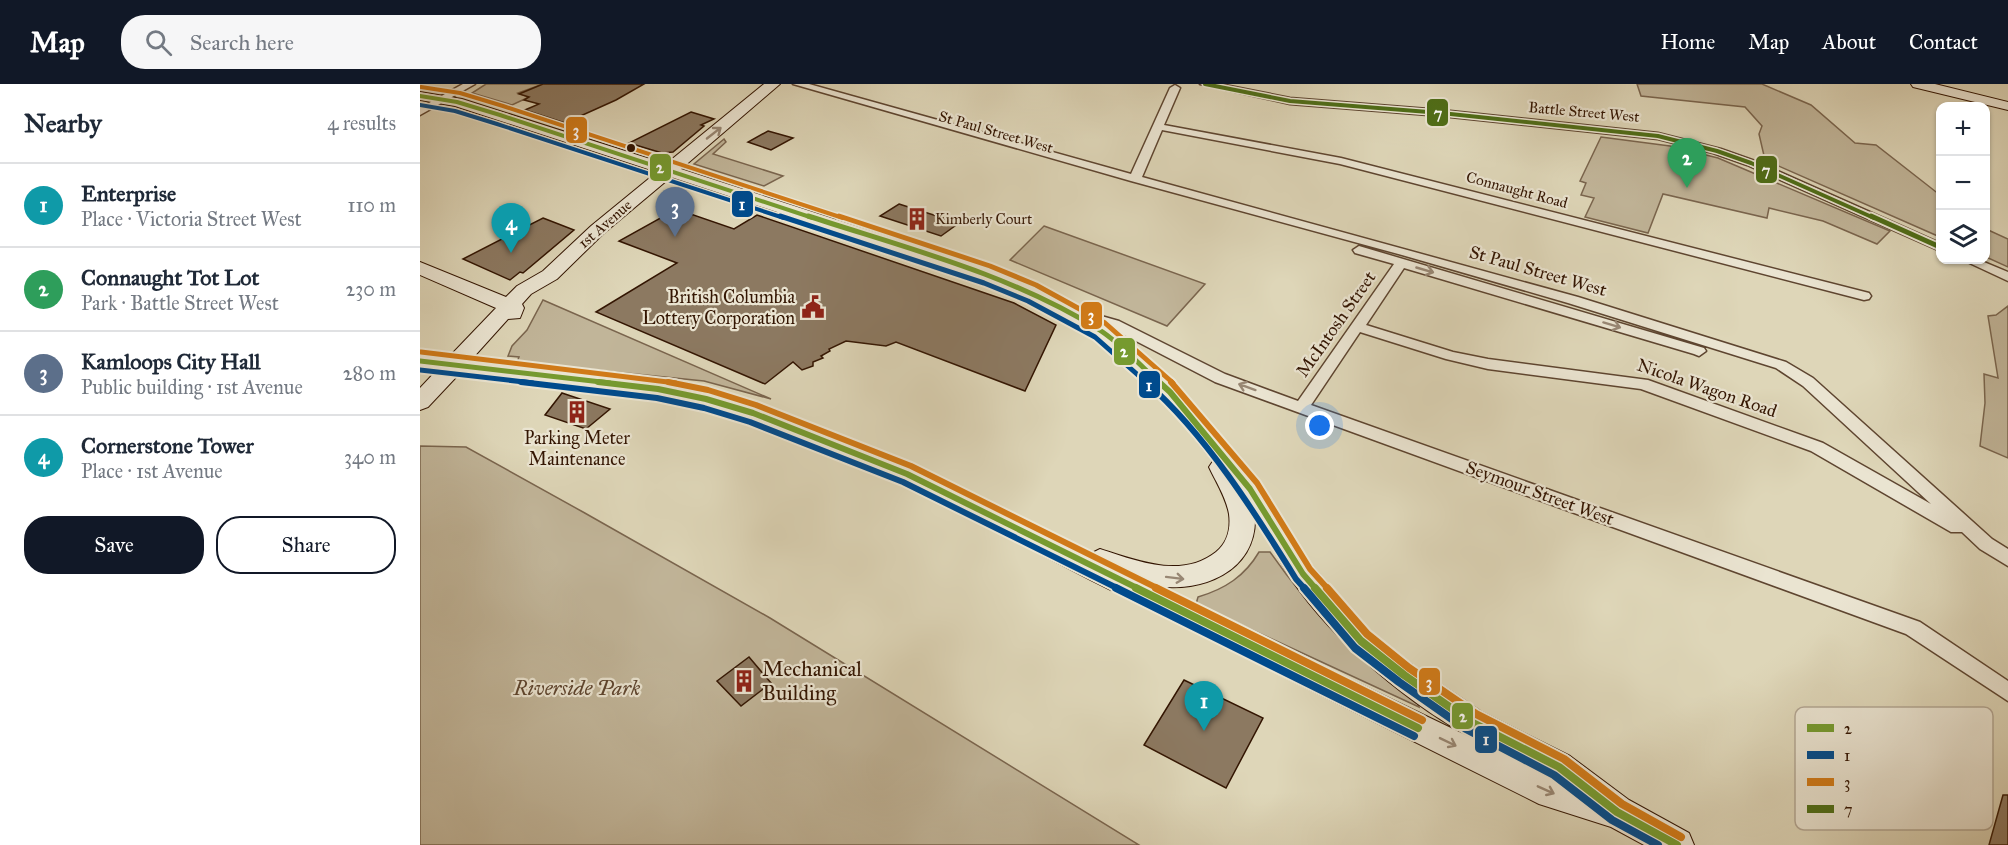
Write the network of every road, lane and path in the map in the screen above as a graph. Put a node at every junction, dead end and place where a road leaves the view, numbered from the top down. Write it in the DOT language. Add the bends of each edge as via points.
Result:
graph roads {
  1 [pos="470,84"];
  2 [pos="773,84"];
  3 [pos="785,84"];
  4 [pos="798,84"];
  5 [pos="1205,84"];
  6 [pos="1913,86"];
  7 [pos="1175,88"];
  8 [pos="420,96"];
  9 [pos="444,99"];
  10 [pos="1968,102"];
  11 [pos="2008,106"];
  12 [pos="1990,108"];
  13 [pos="420,112"];
  14 [pos="2008,112"];
  15 [pos="1160,127"];
  16 [pos="669,169"];
  17 [pos="1135,179"];
  18 [pos="1203,198"];
  19 [pos="1251,210"];
  20 [pos="1936,245"];
  21 [pos="1401,263"];
  22 [pos="1977,264"];
  23 [pos="420,268"];
  24 [pos="550,275"];
  25 [pos="2008,277"];
  26 [pos="1864,296"];
  27 [pos="508,307"];
  28 [pos="1064,309"];
  29 [pos="1358,327"];
  30 [pos="491,344"];
  31 [pos="420,361"];
  32 [pos="463,366"];
  33 [pos="1808,382"];
  34 [pos="420,402"];
  35 [pos="1302,407"];
  36 [pos="420,408"];
  37 [pos="1208,437"];
  38 [pos="1019,529"];
  39 [pos="1986,544"];
  40 [pos="2008,559"];
  41 [pos="2008,692"];
  42 [pos="1617,812"];
  43 [pos="1677,845"];
  1 -- 9 [label="street"];
  16 -- 2 [label="main road, 1st Avenue, one-way"];
  3 -- 18 [label="street, St Paul Street West" via="795,92 1138,190"];
  4 -- 17 [label="street, St Paul Street West"];
  5 -- 20 [label="street, Battle Street West" via="1269,98 1630,132 1677,141 1751,163"];
  6 -- 10 [label="main road"];
  6 -- 11 [label="main road"];
  7 -- 15 [label="street"];
  8 -- 9 [label="main road, Seymour Street West"];
  9 -- 13 [label="street"];
  9 -- 16 [label="main road, Seymour Street West"];
  12 -- 14 [label="main road"];
  15 -- 17 [label="street"];
  15 -- 26 [label="street, Connaught Road" via="1341,161"];
  16 -- 24 [label="main road, 1st Avenue"];
  16 -- 28 [label="main road, Seymour Street West" via="987,275"];
  17 -- 18 [label="street, St Paul Street West"];
  18 -- 19 [label="street, St Paul Street West"];
  19 -- 21 [label="street, St Paul Street West" via="1288,229"];
  19 -- 33 [label="street, St Paul Street West" via="1595,307 1781,365"];
  21 -- 29 [label="street, McIntosh Street"];
  21 -- 33 [label="street, St Paul Street West, one-way"];
  22 -- 25 [label="street"];
  23 -- 27 [label="main road"];
  24 -- 27 [label="main road, 1st Avenue" via="524,290"];
  24 -- 30 [label="main road, 1st Avenue" via="539,295"];
  27 -- 30 [label="main road" via="514,308 514,313"];
  27 -- 32 [label="main road, 1st Avenue"];
  35 -- 28 [label="street, Seymour Street West, one-way" via="1220,378 1114,324"];
  28 -- 37 [label="main road, Seymour Street West" via="1100,330 1136,360"];
  29 -- 35 [label="street, McIntosh Street"];
  29 -- 39 [label="street, Nicola Wagon Road" via="1488,364 1643,384 1817,447"];
  30 -- 32 [label="main road, 1st Avenue"];
  31 -- 32 [label="main road"];
  32 -- 34 [label="main road, 1st Avenue"];
  32 -- 36 [label="main road" via="453,387"];
  32 -- 38 [label="main road" via="658,389 716,402 907,474"];
  33 -- 39 [label="street, St Paul Street West"];
  35 -- 41 [label="street, Seymour Street West" via="1913,628"];
  38 -- 37 [label="main road, one-way" via="1102,561 1156,575 1186,579 1203,575 1221,565 1234,551 1242,516"];
  37 -- 42 [label="main road, Seymour Street West" via="1250,489 1303,574 1361,641 1471,722 1559,767"];
  38 -- 42 [label="main road, one-way" via="1550,793"];
  39 -- 40 [label="street, St Paul Street West"];
  42 -- 43 [label="main road"];
}
